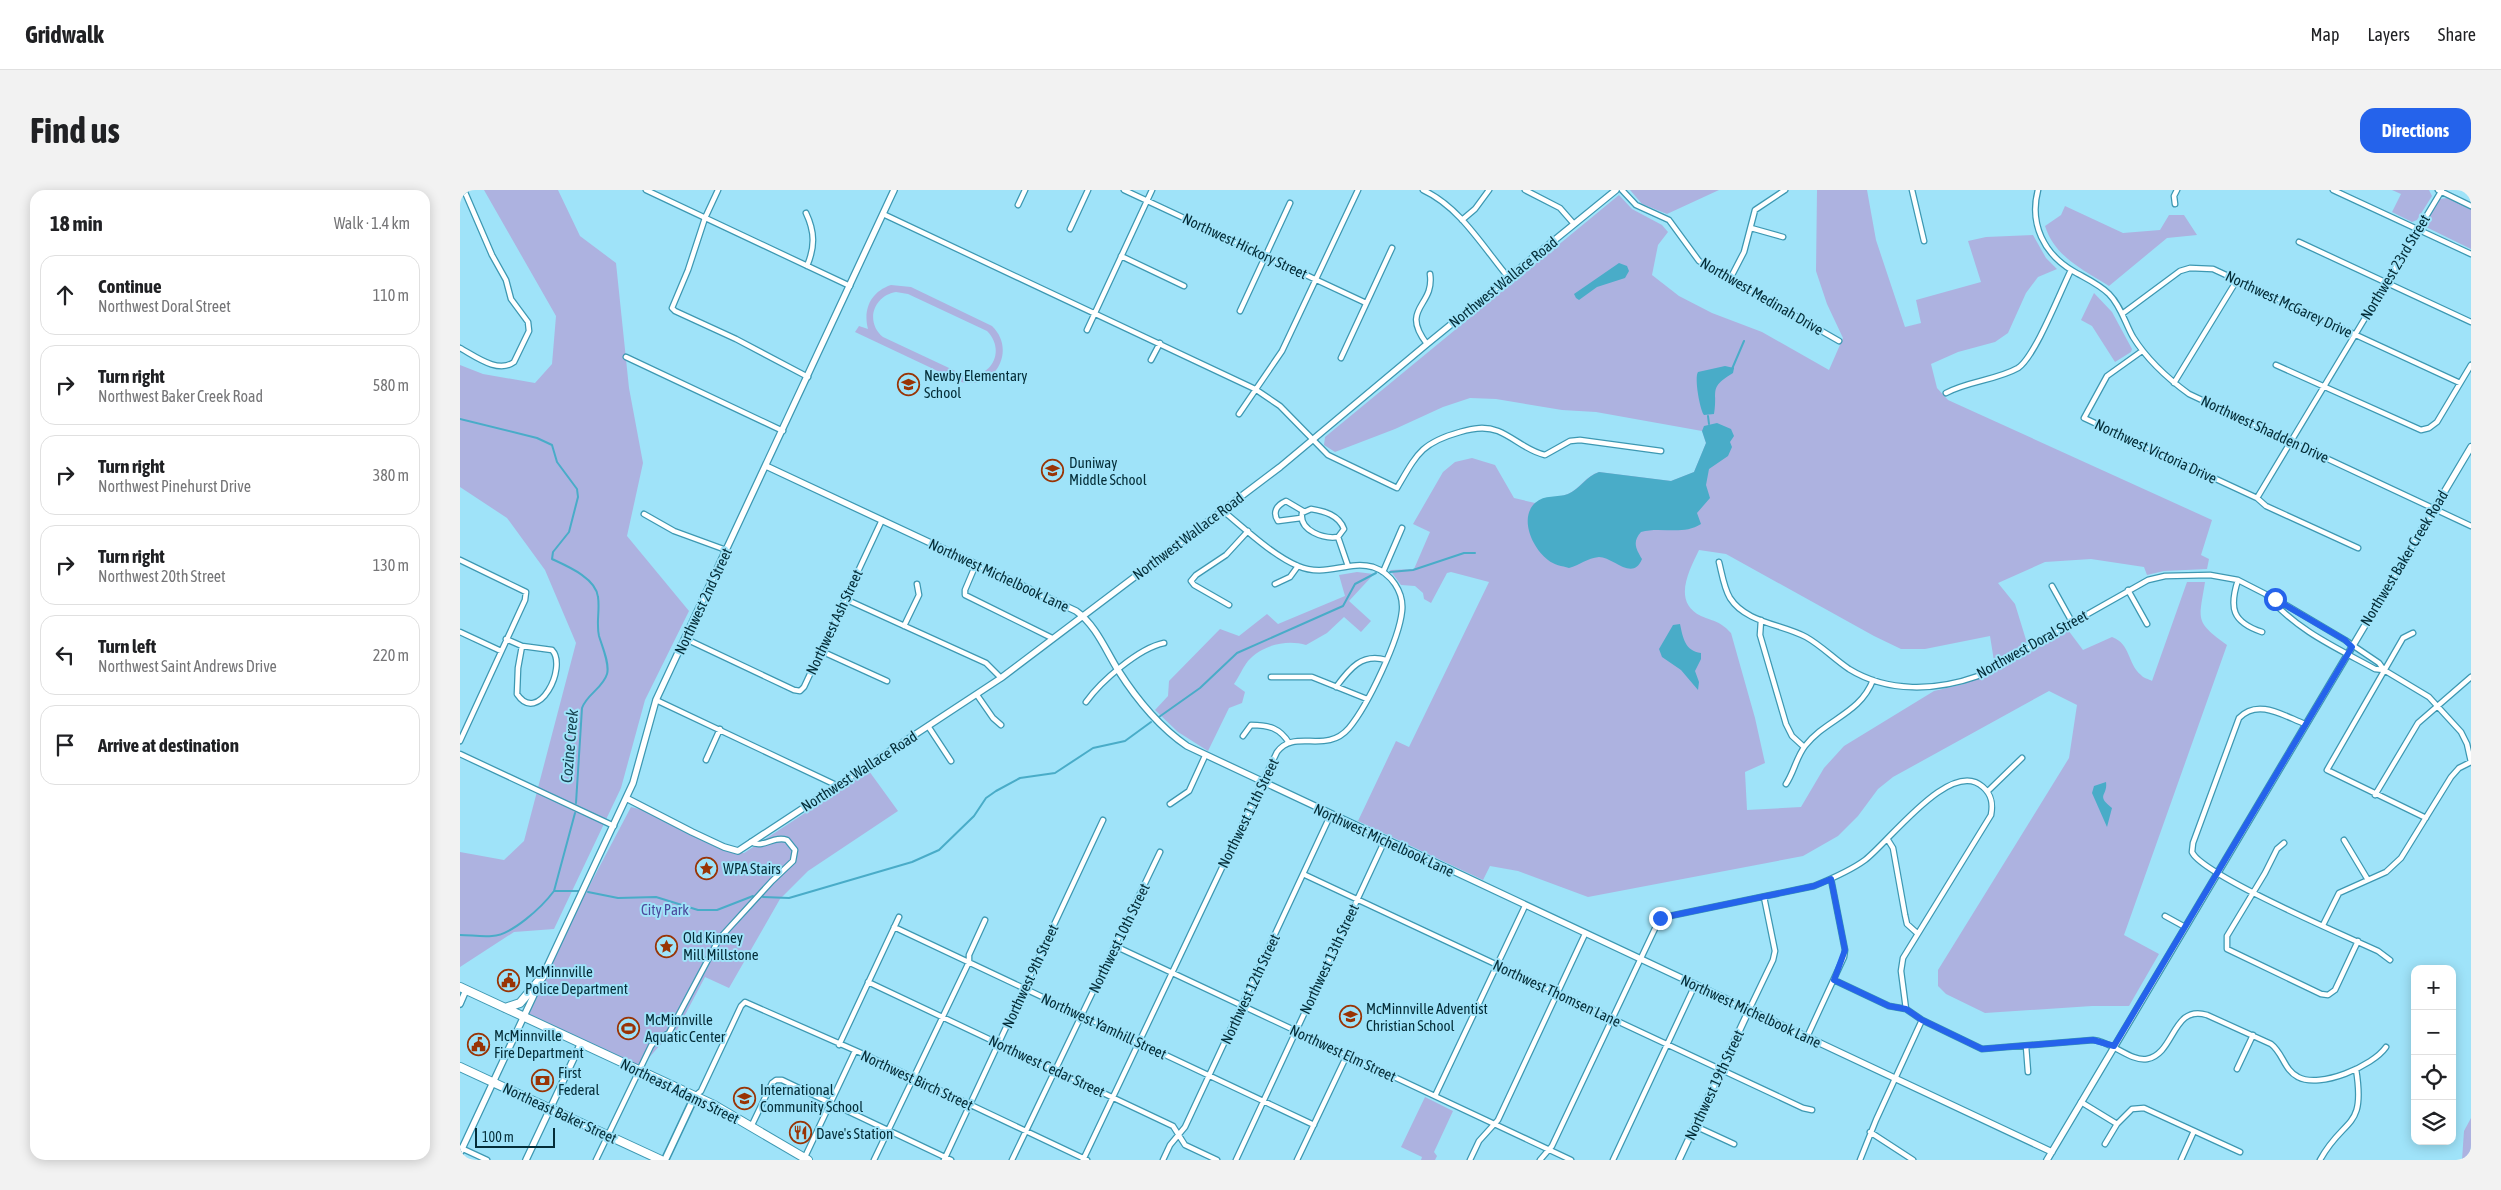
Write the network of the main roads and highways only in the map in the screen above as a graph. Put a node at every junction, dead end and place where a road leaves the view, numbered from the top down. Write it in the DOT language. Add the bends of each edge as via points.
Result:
graph roads {
  1 [pos="542,977"];
  2 [pos="463,989"];
  3 [pos="505,1008"];
  4 [pos="460,1067"];
  5 [pos="695,1096"];
  6 [pos="805,1159"];
  7 [pos="660,1160"];
  8 [pos="665,1160"];
  1 -- 3 [label="highway" via="520,1003"];
  2 -- 3 [label="highway, Northeast Adams Street"];
  3 -- 5 [label="highway, Northeast Adams Street"];
  4 -- 7 [label="highway, Northeast Baker Street"];
  5 -- 6 [label="highway, Northeast Adams Street"];
  5 -- 8 [label="main road"];
}
